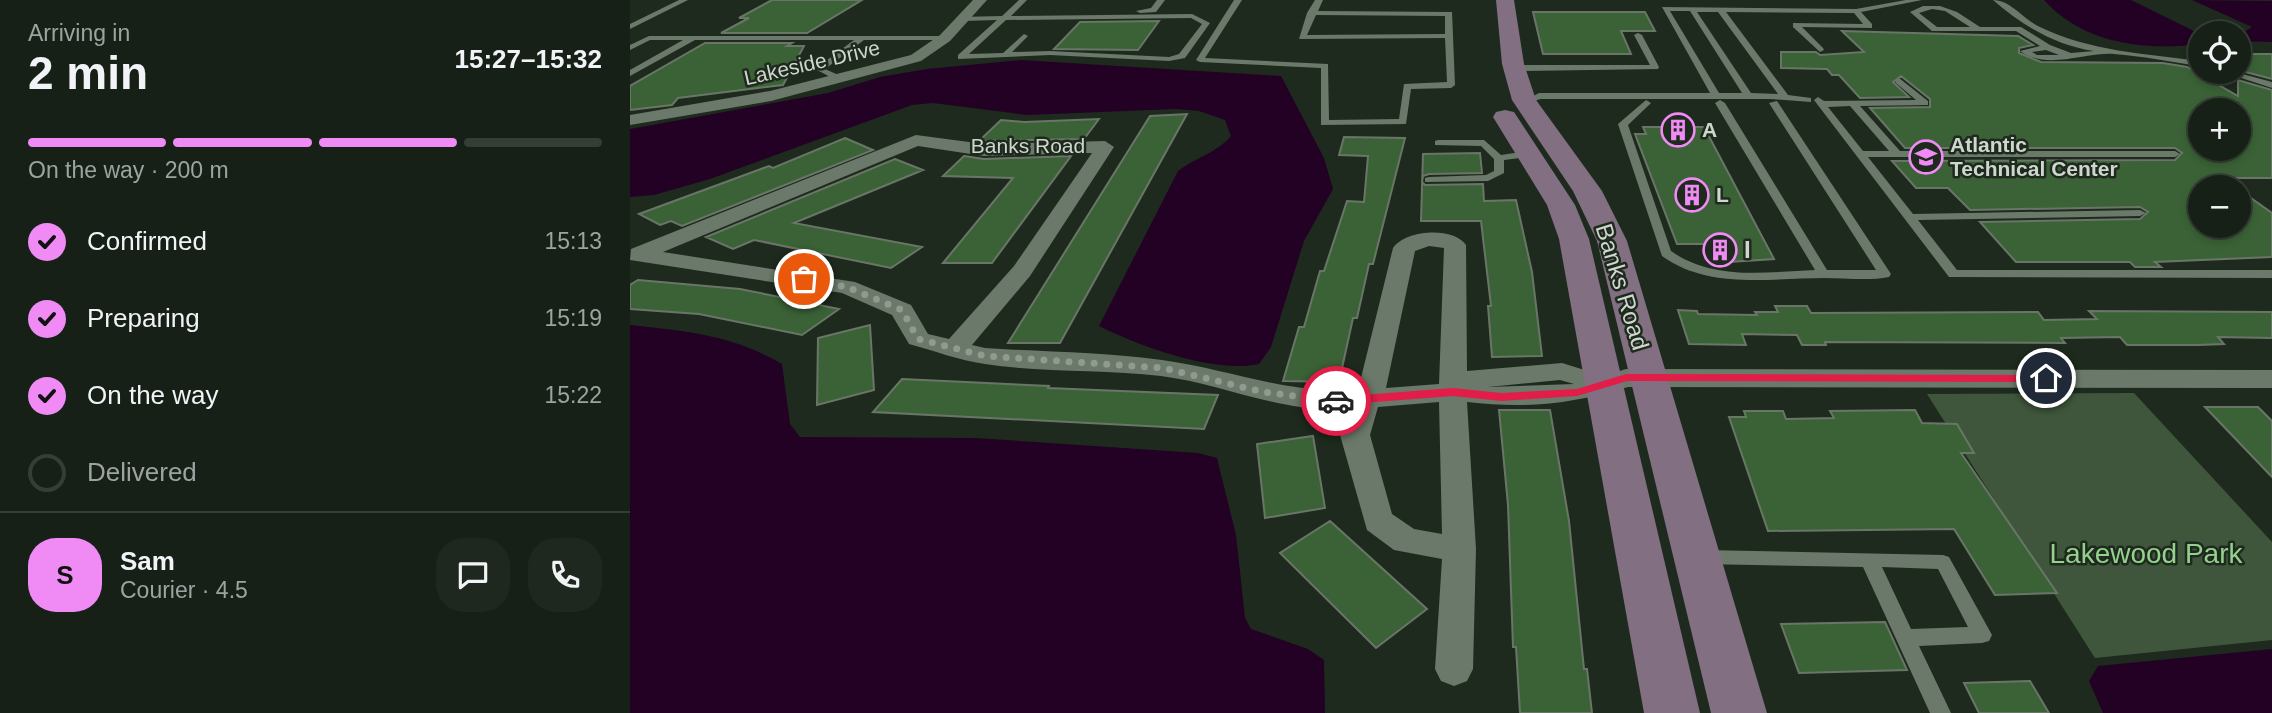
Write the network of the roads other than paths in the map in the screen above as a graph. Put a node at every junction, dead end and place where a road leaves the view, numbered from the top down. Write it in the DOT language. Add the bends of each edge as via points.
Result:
graph roads {
  1 [pos="684,0"];
  2 [pos="980,0"];
  3 [pos="1023,0"];
  4 [pos="1161,0"];
  5 [pos="1238,0"];
  6 [pos="1319,0"];
  7 [pos="1353,0"];
  8 [pos="1385,0"];
  9 [pos="1449,0"];
  10 [pos="1485,0"];
  11 [pos="1505,0"];
  12 [pos="1918,0"];
  13 [pos="1997,0"];
  14 [pos="2012,0"];
  15 [pos="1692,9"];
  16 [pos="1720,9"];
  17 [pos="1856,11"];
  18 [pos="1311,13"];
  19 [pos="1350,13"];
  20 [pos="1381,13"];
  21 [pos="1449,14"];
  22 [pos="1007,15"];
  23 [pos="630,19"];
  24 [pos="645,19"];
  25 [pos="963,19"];
  26 [pos="630,27"];
  27 [pos="1977,28"];
  28 [pos="1638,35"];
  29 [pos="1024,36"];
  30 [pos="1449,36"];
  31 [pos="693,38"];
  32 [pos="862,38"];
  33 [pos="945,38"];
  34 [pos="2046,47"];
  35 [pos="630,48"];
  36 [pos="1820,50"];
  37 [pos="2095,50"];
  38 [pos="2107,52"];
  39 [pos="1006,54"];
  40 [pos="2070,56"];
  41 [pos="2188,62"];
  42 [pos="630,73"];
  43 [pos="2251,78"];
  44 [pos="2272,78"];
  45 [pos="840,79"];
  46 [pos="2251,79"];
  47 [pos="1899,80"];
  48 [pos="1509,82"];
  49 [pos="2272,85"];
  50 [pos="1748,96"];
  51 [pos="1718,100"];
  52 [pos="1779,100"];
  53 [pos="1815,101"];
  54 [pos="1646,103"];
  55 [pos="1852,103"];
  56 [pos="630,120"];
  57 [pos="1437,143"];
  58 [pos="1861,154"];
  59 [pos="1897,154"];
  60 [pos="2175,154"];
  61 [pos="1514,156"];
  62 [pos="1429,180"];
  63 [pos="2140,213"];
  64 [pos="1910,217"];
  65 [pos="633,255"];
  66 [pos="1823,274"];
  67 [pos="2272,274"];
  68 [pos="953,350"];
  69 [pos="2272,379"];
  70 [pos="1626,380"];
  71 [pos="1453,392"];
  72 [pos="1368,399"];
  73 [pos="1459,549"];
  74 [pos="1697,556"];
  75 [pos="1868,561"];
  76 [pos="1907,638"];
  77 [pos="1454,669"];
  78 [pos="1672,713"];
  79 [pos="1740,713"];
  80 [pos="1941,713"];
  1 -- 24 [label="lane"];
  2 -- 25 [label="street, Lakeside Drive"];
  3 -- 22 [label="lane"];
  4 -- 22 [label="lane" via="1153,10"];
  5 -- 30 [label="lane" via="1200,61 1325,66 1324,123 1403,122 1407,86 1451,85"];
  6 -- 18 [label="lane"];
  7 -- 19 [label="lane"];
  8 -- 20 [label="lane"];
  9 -- 21 [label="lane"];
  10 -- 48 [label="street, Banks Road"];
  11 -- 48 [label="street, Banks Road"];
  12 -- 17 [label="lane"];
  13 -- 37 [label="lane" via="2035,29"];
  14 -- 37 [label="lane" via="2041,26"];
  15 -- 16 [label="lane"];
  15 -- 50 [label="lane"];
  15 -- 51 [label="lane" via="1665,9"];
  16 -- 17 [label="lane"];
  16 -- 52 [label="lane"];
  17 -- 36 [label="lane" via="1869,26 1796,25"];
  18 -- 19 [label="lane"];
  18 -- 30 [label="lane" via="1302,37"];
  19 -- 20 [label="lane"];
  20 -- 21 [label="lane"];
  21 -- 30 [label="lane"];
  22 -- 25 [label="lane"];
  22 -- 39 [label="lane" via="961,57"];
  22 -- 39 [label="lane" via="1192,16 1206,23 1182,57 1170,59"];
  23 -- 24 [label="lane"];
  24 -- 26 [label="lane"];
  25 -- 33 [label="street, Lakeside Drive"];
  27 -- 27 [label="lane" via="1935,29 1914,12 1926,7 1949,8"];
  27 -- 34 [label="lane" via="2025,31"];
  28 -- 48 [label="lane" via="1655,67"];
  29 -- 39 [label="lane"];
  31 -- 32 [label="lane"];
  31 -- 35 [label="lane" via="649,38"];
  31 -- 42 [label="lane"];
  32 -- 33 [label="lane"];
  32 -- 45 [label="lane" via="819,69"];
  33 -- 45 [label="street, Lakeside Drive" via="916,58"];
  34 -- 40 [label="lane"];
  34 -- 40 [label="lane" via="2024,51 2041,58"];
  37 -- 38 [label="lane"];
  38 -- 40 [label="lane"];
  38 -- 41 [label="lane"];
  43 -- 44 [label="lane"];
  45 -- 56 [label="street, Lakeside Drive"];
  46 -- 49 [label="lane"];
  47 -- 55 [label="lane" via="1925,103"];
  48 -- 51 [label="lane" via="1539,96"];
  48 -- 61 [label="street, Banks Road" via="1507,121"];
  48 -- 70 [label="street, Banks Road" via="1578,175 1612,242"];
  50 -- 51 [label="lane"];
  50 -- 52 [label="lane"];
  51 -- 66 [label="lane"];
  52 -- 53 [label="lane"];
  52 -- 66 [label="lane" via="1885,274"];
  53 -- 55 [label="lane"];
  53 -- 58 [label="lane"];
  54 -- 66 [label="lane" via="1623,124 1666,253 1672,259 1706,274"];
  55 -- 59 [label="lane"];
  57 -- 61 [label="lane" via="1484,142"];
  58 -- 59 [label="lane"];
  58 -- 64 [label="lane"];
  59 -- 60 [label="lane"];
  61 -- 62 [label="lane" via="1488,178"];
  61 -- 70 [label="street, Banks Road" via="1561,205"];
  63 -- 64 [label="lane"];
  64 -- 67 [label="lane" via="1954,274"];
  65 -- 68 [label="street, Banks Road" via="847,287 902,310 918,339"];
  65 -- 68 [label="street, Banks Road" via="916,139 984,150 1105,147 1022,271"];
  68 -- 72 [label="street, Banks Road" via="1163,368 1324,402"];
  69 -- 70 [label="street"];
  70 -- 71 [label="street, Banks Road" via="1587,392 1501,397"];
  70 -- 74 [label="street, Banks Road"];
  70 -- 78 [label="street, Banks Road"];
  71 -- 72 [label="street, Banks Road"];
  71 -- 72 [label="street" via="1455,245 1418,241 1404,247"];
  71 -- 73 [label="street"];
  72 -- 73 [label="street" via="1356,435 1378,521 1406,541"];
  73 -- 77 [label="street"];
  74 -- 75 [label="lane"];
  74 -- 79 [label="street, Banks Road"];
  75 -- 76 [label="lane"];
  75 -- 76 [label="lane" via="1943,562 1982,635"];
  76 -- 80 [label="lane"];
}
